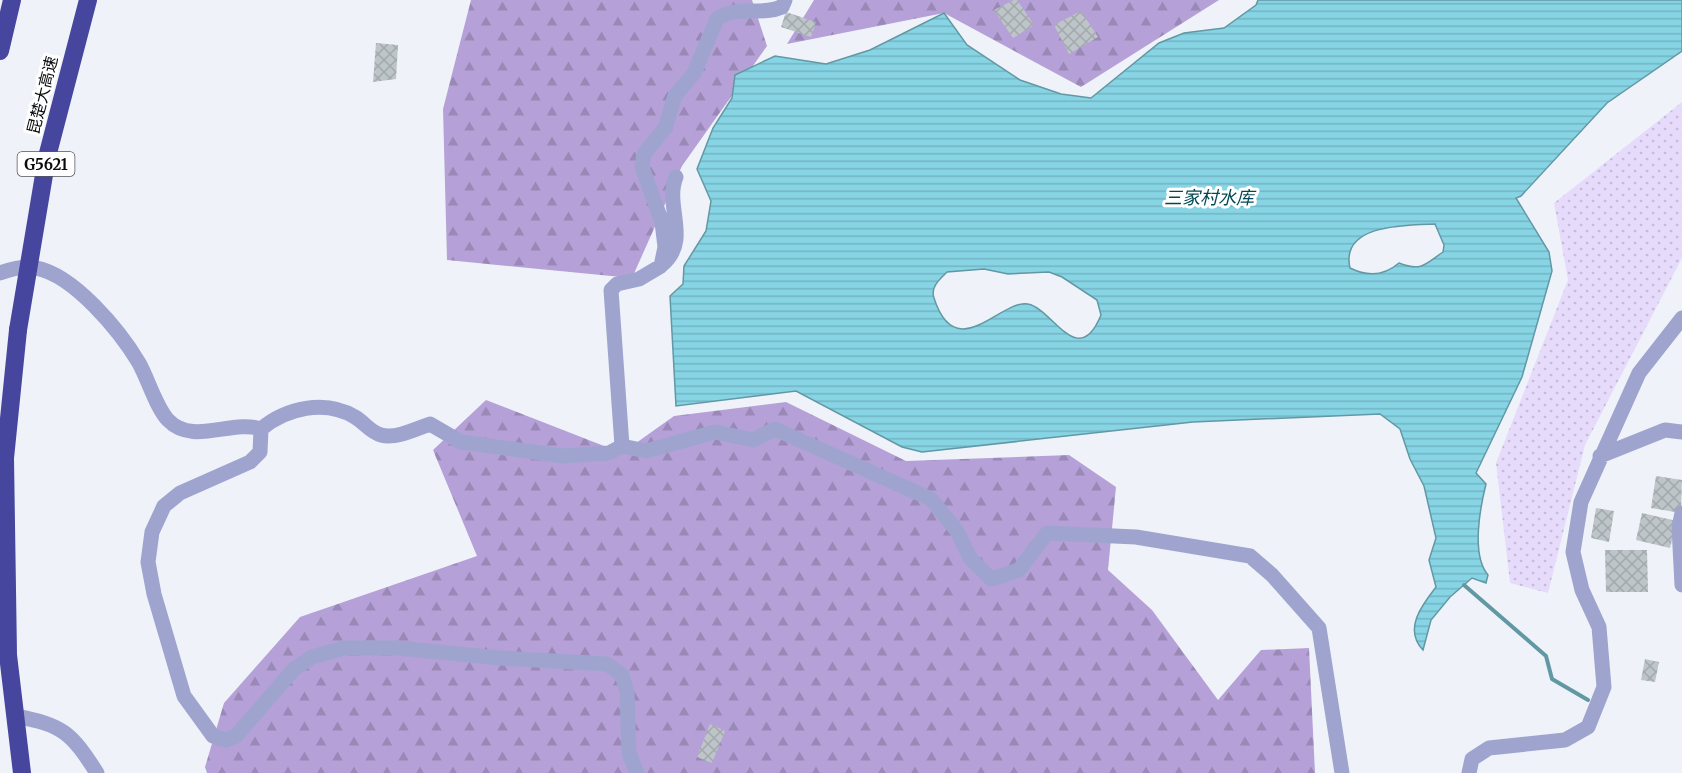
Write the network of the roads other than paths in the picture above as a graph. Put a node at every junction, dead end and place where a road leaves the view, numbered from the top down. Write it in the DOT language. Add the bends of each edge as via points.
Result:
graph roads {
  1 [pos="12,0"];
  2 [pos="88,0"];
  3 [pos="786,0"];
  4 [pos="0,51"];
  5 [pos="676,177"];
  6 [pos="661,266"];
  7 [pos="0,273"];
  8 [pos="1682,318"];
  9 [pos="261,429"];
  10 [pos="1682,432"];
  11 [pos="622,446"];
  12 [pos="1600,456"];
  13 [pos="1682,513"];
  14 [pos="1682,585"];
  15 [pos="15,716"];
  16 [pos="22,773"];
  17 [pos="97,773"];
  18 [pos="637,773"];
  19 [pos="1342,773"];
  20 [pos="1469,773"];
  1 -- 4 [label="highway"];
  2 -- 15 [label="highway, 昆楚大高速 / G5621, bridge" via="47,157 18,330 5,458 8,655"];
  3 -- 6 [label="street" via="775,10 736,11 717,19 694,73 675,96 665,128 644,154 642,168 662,222"];
  5 -- 6 [label="street" via="672,194 676,245"];
  6 -- 11 [label="street" via="611,290"];
  7 -- 9 [label="street" via="36,268 78,290 138,361 168,420 182,429 198,432 251,425"];
  8 -- 12 [label="street" via="1639,373"];
  9 -- 11 [label="street" via="295,408 325,408 355,417 384,436 430,424 461,442 563,456 609,453"];
  9 -- 18 [label="street" via="260,452 250,462 180,493 164,506 152,532 148,562 154,594 184,696 213,736 226,740 236,736 294,669 312,657 344,648 399,648 607,664 622,675 627,692 629,753"];
  10 -- 12 [label="street" via="1665,430"];
  11 -- 19 [label="street" via="646,451 715,432 753,440 775,429 931,499 957,531 970,558 991,579 1019,570 1047,533 1136,537 1250,556 1319,628"];
  12 -- 20 [label="street" via="1581,502 1574,552 1582,590 1599,627 1604,687 1588,726 1565,740 1489,748 1472,759"];
  13 -- 14 [label="street"];
  15 -- 16 [label="highway, 昆楚大高速 / G5621"];
  15 -- 17 [label="street" via="43,721 74,738"];
}
